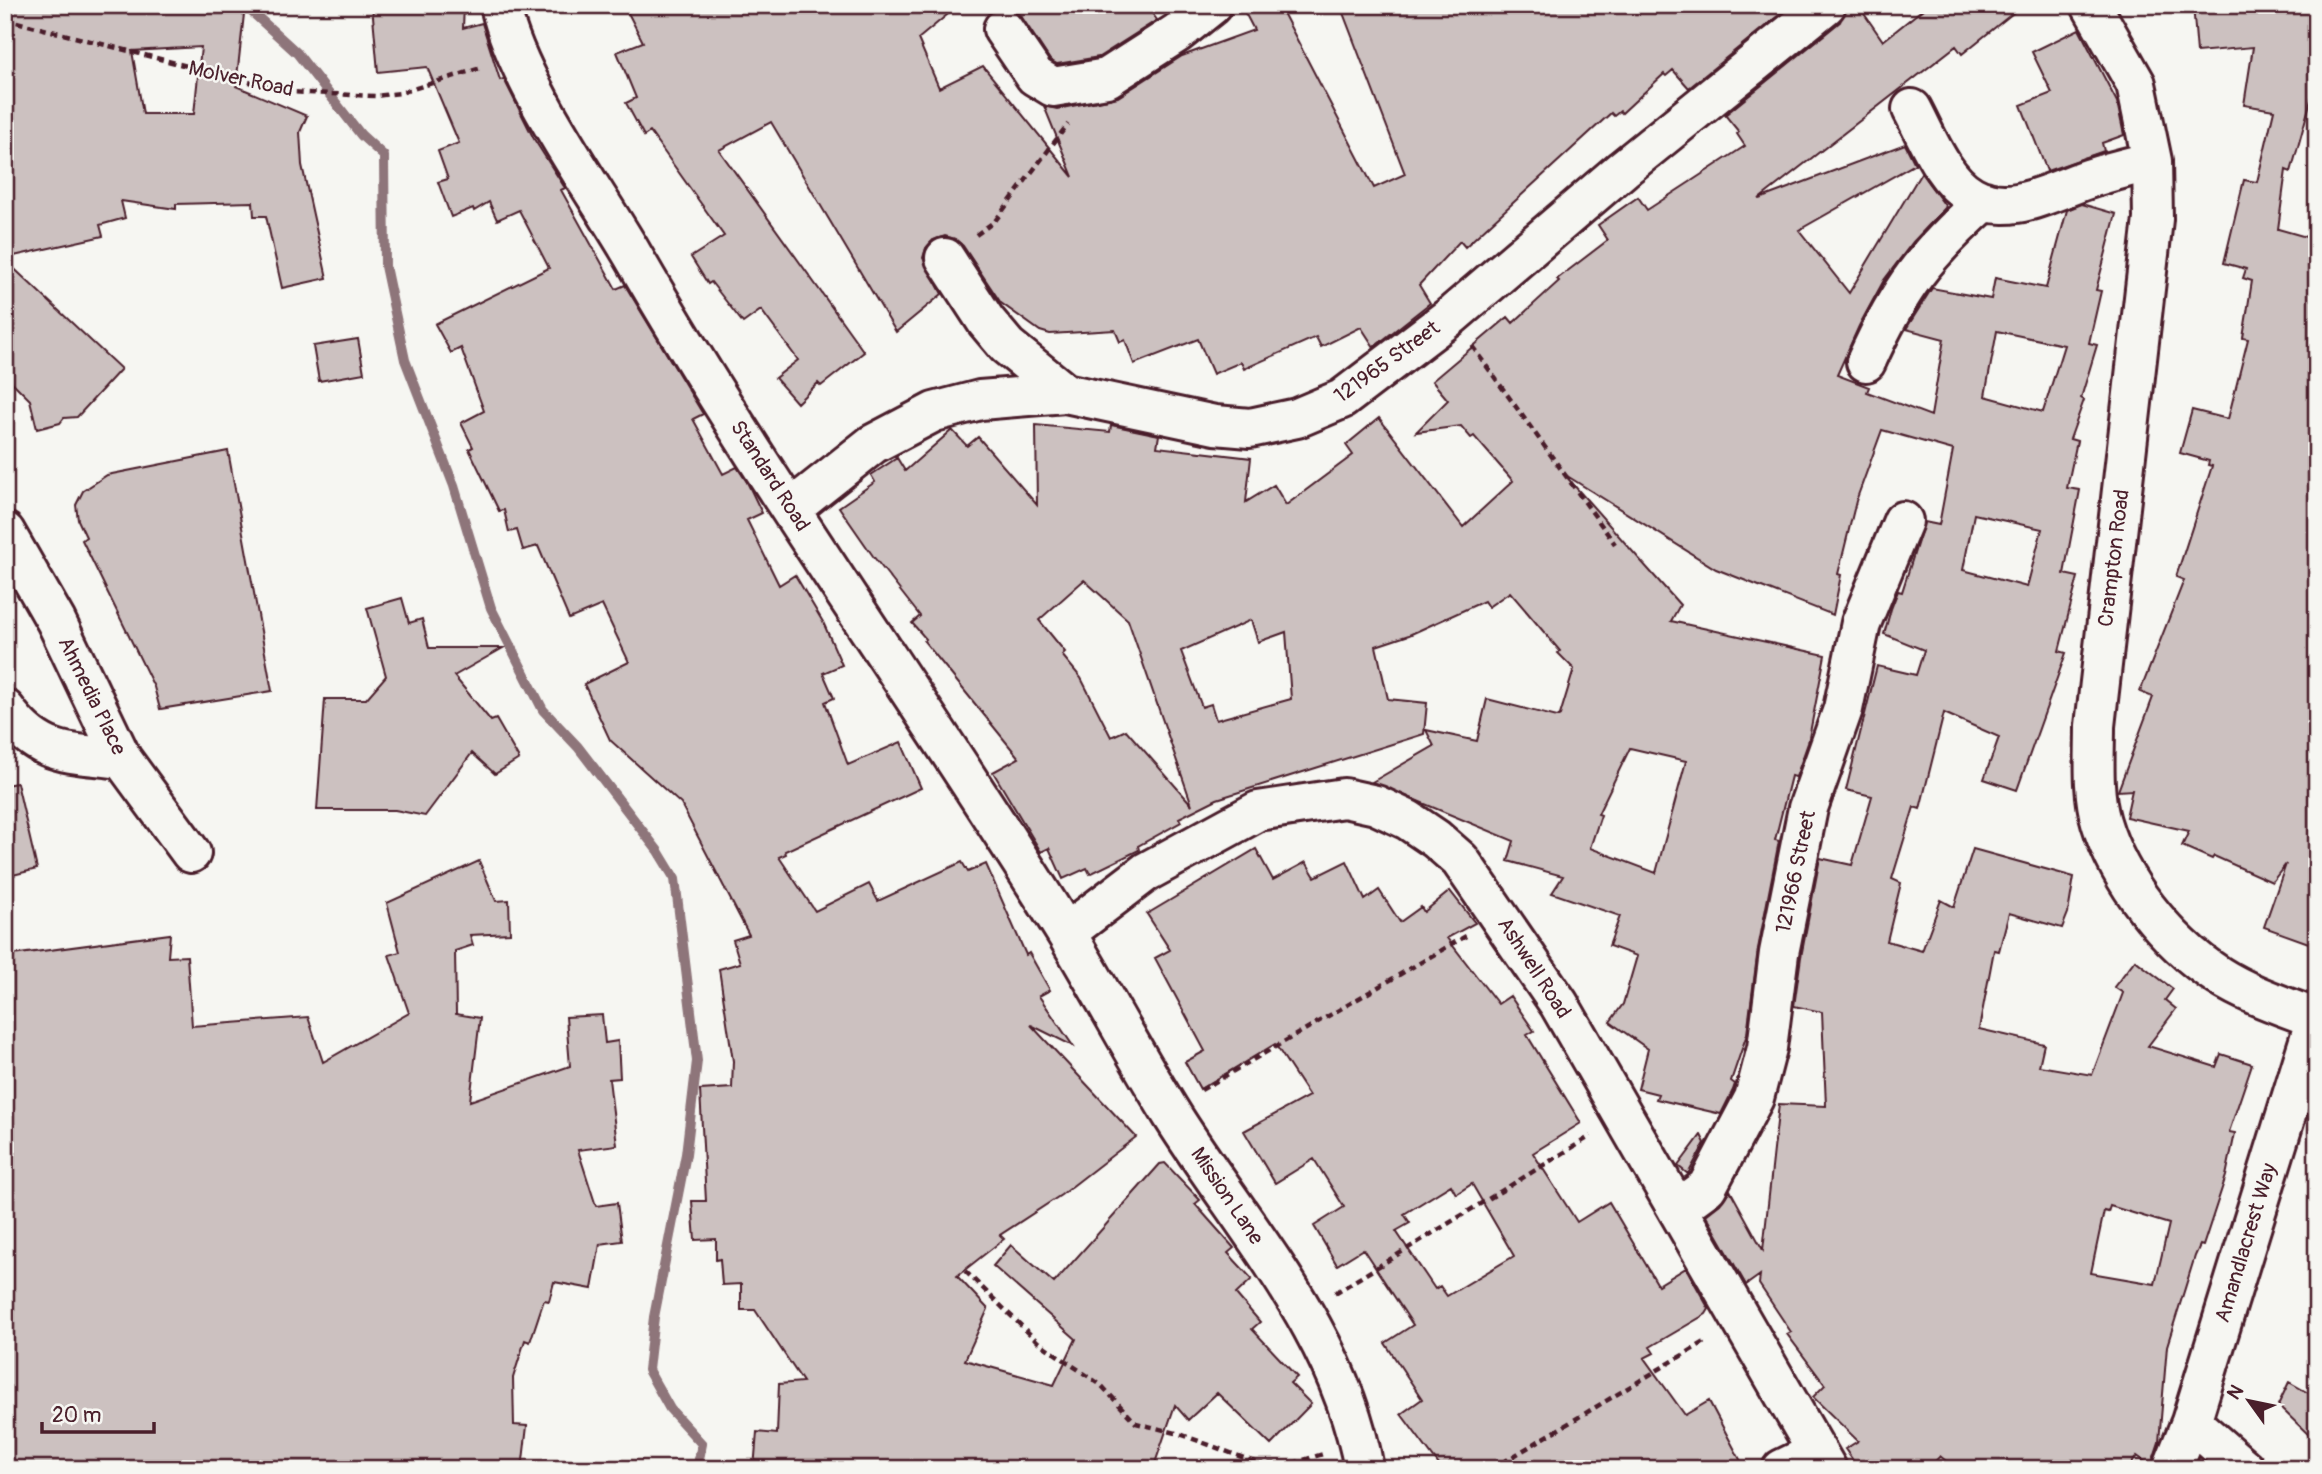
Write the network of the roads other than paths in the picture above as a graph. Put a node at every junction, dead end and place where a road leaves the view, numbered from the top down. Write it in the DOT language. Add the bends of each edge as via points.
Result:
graph roads {
  1 [pos="1212,5"];
  2 [pos="1826,5"];
  3 [pos="2091,5"];
  4 [pos="512,21"];
  5 [pos="1003,29"];
  6 [pos="1912,109"];
  7 [pos="2152,161"];
  8 [pos="1985,201"];
  9 [pos="944,258"];
  10 [pos="1866,362"];
  11 [pos="1065,393"];
  12 [pos="791,509"];
  13 [pos="1903,521"];
  14 [pos="5,532"];
  15 [pos="5,709"];
  16 [pos="122,759"];
  17 [pos="191,853"];
  18 [pos="1066,933"];
  19 [pos="2316,1018"];
  20 [pos="1677,1209"];
  21 [pos="2190,1422"];
  22 [pos="1362,1454"];
  23 [pos="1822,1461"];
  24 [pos="1782,1469"];
  25 [pos="2172,1469"];
  26 [pos="2245,1469"];
  1 -- 5 [label="street" via="1178,33 1107,78 1054,87 1035,76"];
  2 -- 11 [label="street, 121965 Street" via="1451,316 1342,399 1297,418 1250,428 1215,425"];
  3 -- 7 [label="street, Crampton Road" via="2136,84"];
  4 -- 12 [label="street, Standard Road" via="538,97 673,325"];
  6 -- 8 [label="street" via="1941,162 1970,195"];
  7 -- 8 [label="street" via="2021,203"];
  7 -- 19 [label="street, Crampton Road" via="2153,219 2095,726 2101,821 2114,857 2140,898 2186,953 2221,977"];
  8 -- 10 [label="street" via="1910,277"];
  9 -- 11 [label="street" via="1007,346"];
  11 -- 12 [label="street, 121965 Street" via="980,400 934,412 873,444"];
  12 -- 18 [label="street, Standard Road"];
  13 -- 20 [label="street, 121966 Street" via="1861,622 1843,709 1808,808 1779,953 1767,1048 1754,1098 1707,1187"];
  14 -- 16 [label="street, Ahmedia Place" via="56,621"];
  15 -- 16 [label="street" via="36,743"];
  16 -- 17 [label="street, Ahmedia Place"];
  18 -- 20 [label="street, Ashwell Road" via="1146,872 1258,811 1344,798 1376,805 1408,820 1460,860 1559,1004"];
  18 -- 22 [label="street, Mission Lane" via="1168,1107 1333,1362"];
  19 -- 21 [label="street, Amandlacrest Way"];
  20 -- 23 [label="street, Ashwell Road"];
  21 -- 25 [label="street, Amandlacrest Way"];
  21 -- 26 [label="street"];
  23 -- 24 [label="street"];
}
